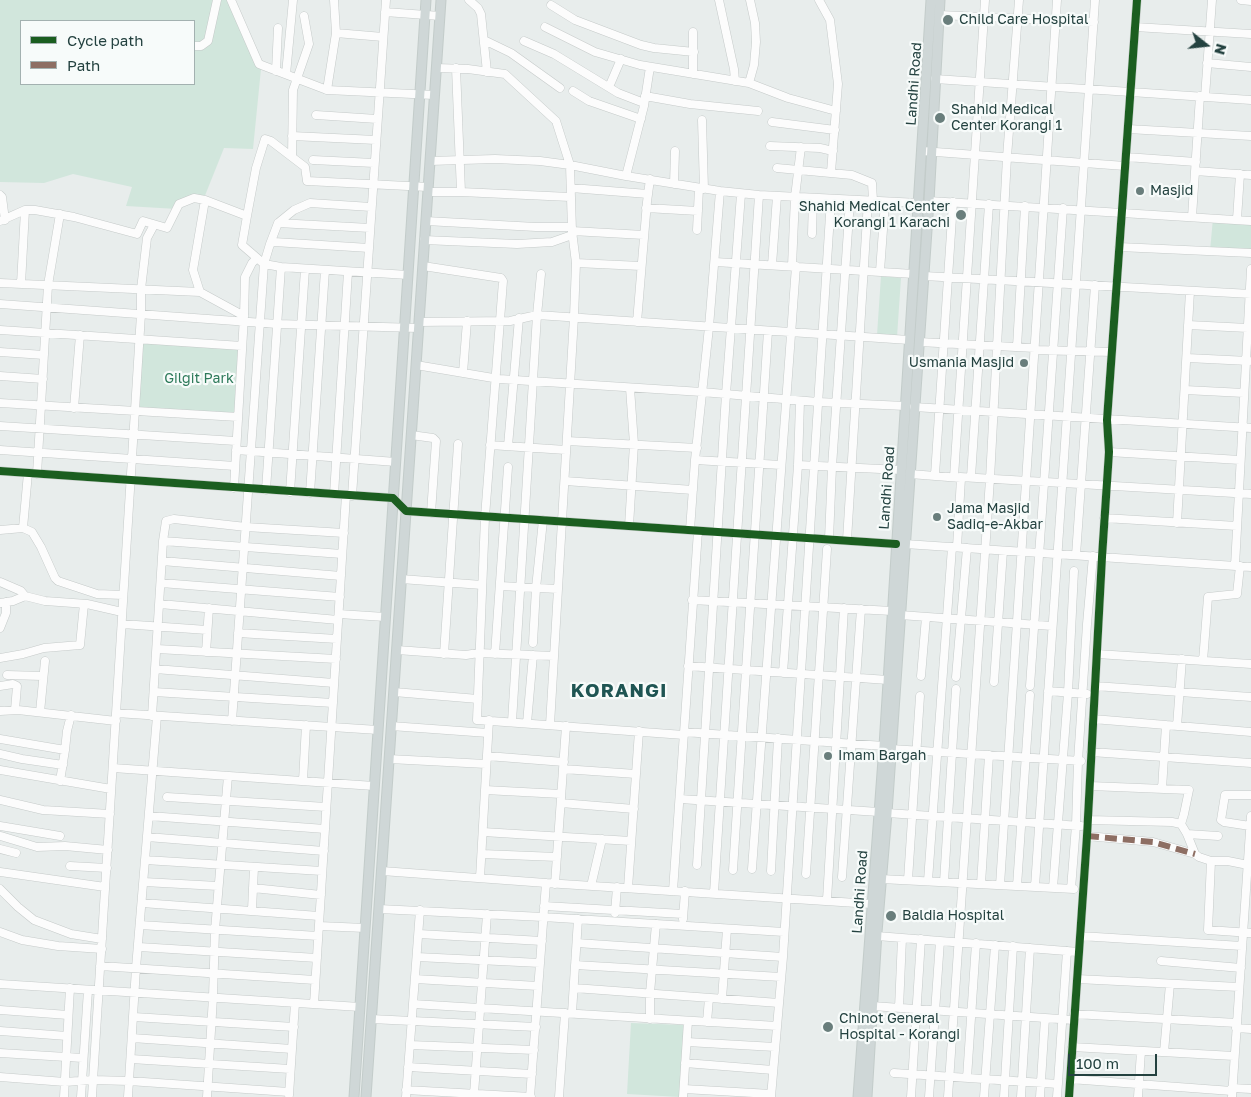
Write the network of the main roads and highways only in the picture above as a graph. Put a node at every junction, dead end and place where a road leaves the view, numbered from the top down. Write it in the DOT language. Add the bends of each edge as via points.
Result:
graph roads {
  1 [pos="426,0"];
  2 [pos="441,0"];
  3 [pos="932,0"];
  4 [pos="940,0"];
  5 [pos="910,407"];
  6 [pos="896,613"];
  7 [pos="887,748"];
  8 [pos="883,812"];
  9 [pos="354,1097"];
  10 [pos="366,1097"];
  11 [pos="858,1097"];
  12 [pos="866,1097"];
  1 -- 9 [label="main road"];
  2 -- 10 [label="main road"];
  3 -- 5 [label="main road, Landhi Road" via="909,340"];
  4 -- 5 [label="main road, Landhi Road" via="924,276"];
  5 -- 6 [label="main road, Landhi Road"];
  6 -- 7 [label="main road, Landhi Road"];
  6 -- 7 [label="main road, Landhi Road" via="888,680"];
  7 -- 8 [label="main road, Landhi Road"];
  8 -- 11 [label="main road, Landhi Road" via="872,904"];
  8 -- 12 [label="main road, Landhi Road"];
}
